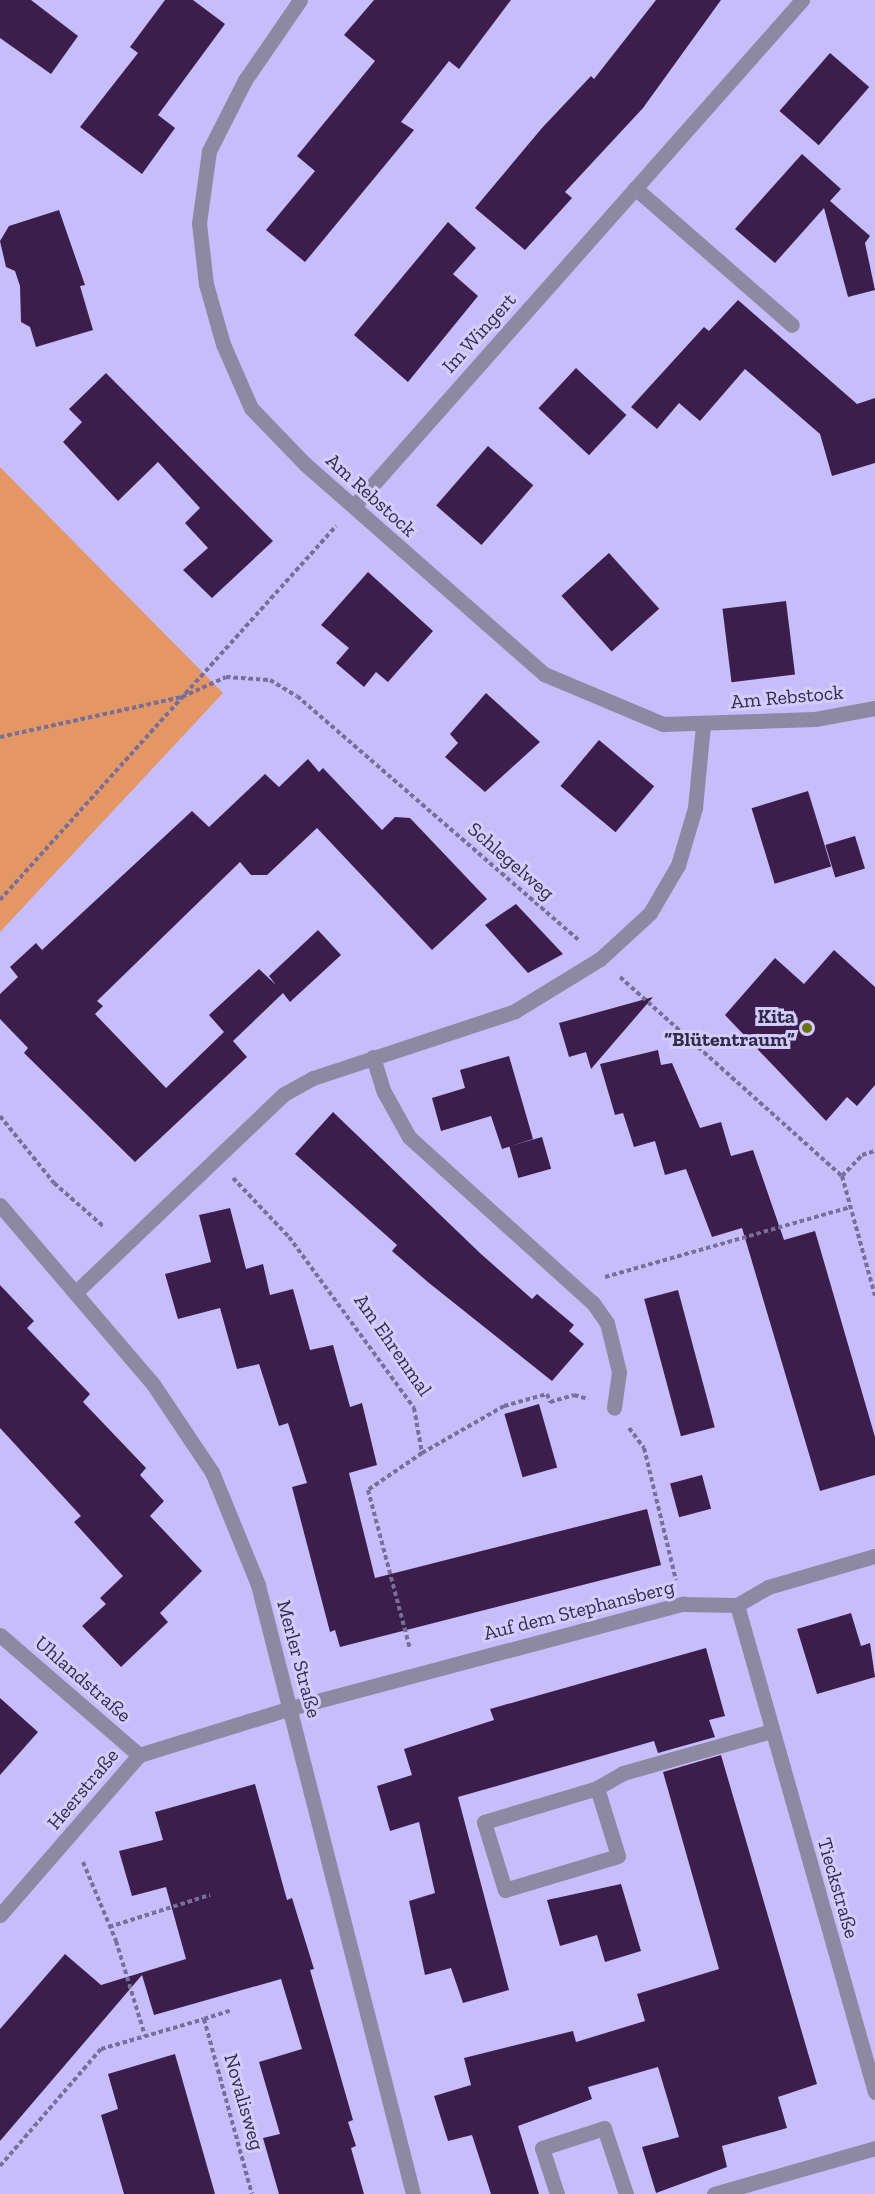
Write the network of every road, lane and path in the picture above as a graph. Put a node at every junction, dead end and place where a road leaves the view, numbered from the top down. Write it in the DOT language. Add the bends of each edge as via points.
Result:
graph roads {
  1 [pos="300,0"];
  2 [pos="802,0"];
  3 [pos="636,188"];
  4 [pos="792,325"];
  5 [pos="354,506"];
  6 [pos="182,697"];
  7 [pos="875,708"];
  8 [pos="703,725"];
  9 [pos="0,737"];
  10 [pos="0,900"];
  11 [pos="600,959"];
  12 [pos="373,1057"];
  13 [pos="0,1116"];
  14 [pos="875,1151"];
  15 [pos="214,1158"];
  16 [pos="842,1176"];
  17 [pos="0,1205"];
  18 [pos="850,1207"];
  19 [pos="123,1244"];
  20 [pos="575,1286"];
  21 [pos="77,1291"];
  22 [pos="875,1296"];
  23 [pos="614,1408"];
  24 [pos="422,1453"];
  25 [pos="875,1556"];
  26 [pos="683,1604"];
  27 [pos="737,1605"];
  28 [pos="0,1635"];
  29 [pos="416,1674"];
  30 [pos="291,1708"];
  31 [pos="771,1731"];
  32 [pos="139,1755"];
  33 [pos="597,1788"];
  34 [pos="73,1834"];
  35 [pos="210,1895"];
  36 [pos="0,1916"];
  37 [pos="109,1927"];
  38 [pos="232,2010"];
  39 [pos="204,2019"];
  40 [pos="145,2036"];
  41 [pos="875,2092"];
  42 [pos="875,2148"];
  43 [pos="0,2166"];
  44 [pos="252,2194"];
  45 [pos="413,2194"];
  46 [pos="558,2194"];
  47 [pos="626,2194"];
  48 [pos="714,2194"];
  1 -- 5 [label="street, Am Rebstock" via="245,80 208,151 200,233 206,284 223,344 251,408"];
  2 -- 3 [label="street, Im Wingert"];
  3 -- 4 [label="street"];
  3 -- 5 [label="street, Im Wingert"];
  5 -- 6 [label="path"];
  5 -- 8 [label="street, Am Rebstock" via="544,675 663,724"];
  6 -- 9 [label="path, Schlegelweg"];
  6 -- 10 [label="path"];
  6 -- 11 [label="path, Schlegelweg" via="207,682 246,676 270,680 297,696"];
  7 -- 8 [label="street, Am Rebstock" via="815,719"];
  8 -- 11 [label="street" via="695,808 678,865 650,913"];
  11 -- 12 [label="street" via="515,1011"];
  11 -- 16 [label="path, Schlegelweg"];
  12 -- 15 [label="street" via="284,1094"];
  12 -- 20 [label="street" via="384,1092 409,1137"];
  13 -- 19 [label="path" via="54,1183"];
  14 -- 16 [label="path" via="862,1155"];
  15 -- 19 [label="street"];
  15 -- 24 [label="path, Am Ehrenmal" via="289,1236 414,1408"];
  16 -- 18 [label="path"];
  17 -- 21 [label="street, Merler Straße"];
  18 -- 20 [label="path"];
  18 -- 22 [label="path"];
  19 -- 21 [label="street"];
  20 -- 23 [label="street" via="607,1323 620,1372"];
  21 -- 30 [label="street, Merler Straße" via="153,1384 212,1472 258,1585"];
  23 -- 24 [label="path" via="574,1395 550,1402 547,1394 504,1406"];
  23 -- 26 [label="path" via="644,1448"];
  24 -- 29 [label="path" via="368,1490"];
  25 -- 27 [label="street" via="768,1587"];
  26 -- 27 [label="street, Auf dem Stephansberg"];
  26 -- 29 [label="street, Auf dem Stephansberg"];
  27 -- 31 [label="street, Tieckstraße"];
  28 -- 32 [label="street, Uhlandstraße"];
  29 -- 30 [label="street, Auf dem Stephansberg"];
  30 -- 32 [label="street, Heerstraße"];
  30 -- 45 [label="street, Merler Straße"];
  31 -- 33 [label="street" via="623,1773"];
  31 -- 41 [label="street, Tieckstraße"];
  32 -- 34 [label="street, Heerstraße"];
  33 -- 33 [label="street" via="484,1822 505,1890 618,1856"];
  34 -- 36 [label="street, Heerstraße"];
  34 -- 37 [label="path"];
  35 -- 37 [label="path"];
  37 -- 40 [label="path"];
  38 -- 39 [label="path"];
  39 -- 40 [label="path"];
  39 -- 44 [label="path, Novalisweg"];
  40 -- 43 [label="path" via="101,2049"];
  42 -- 48 [label="street"];
  46 -- 47 [label="street" via="542,2148 604,2128"];
}
